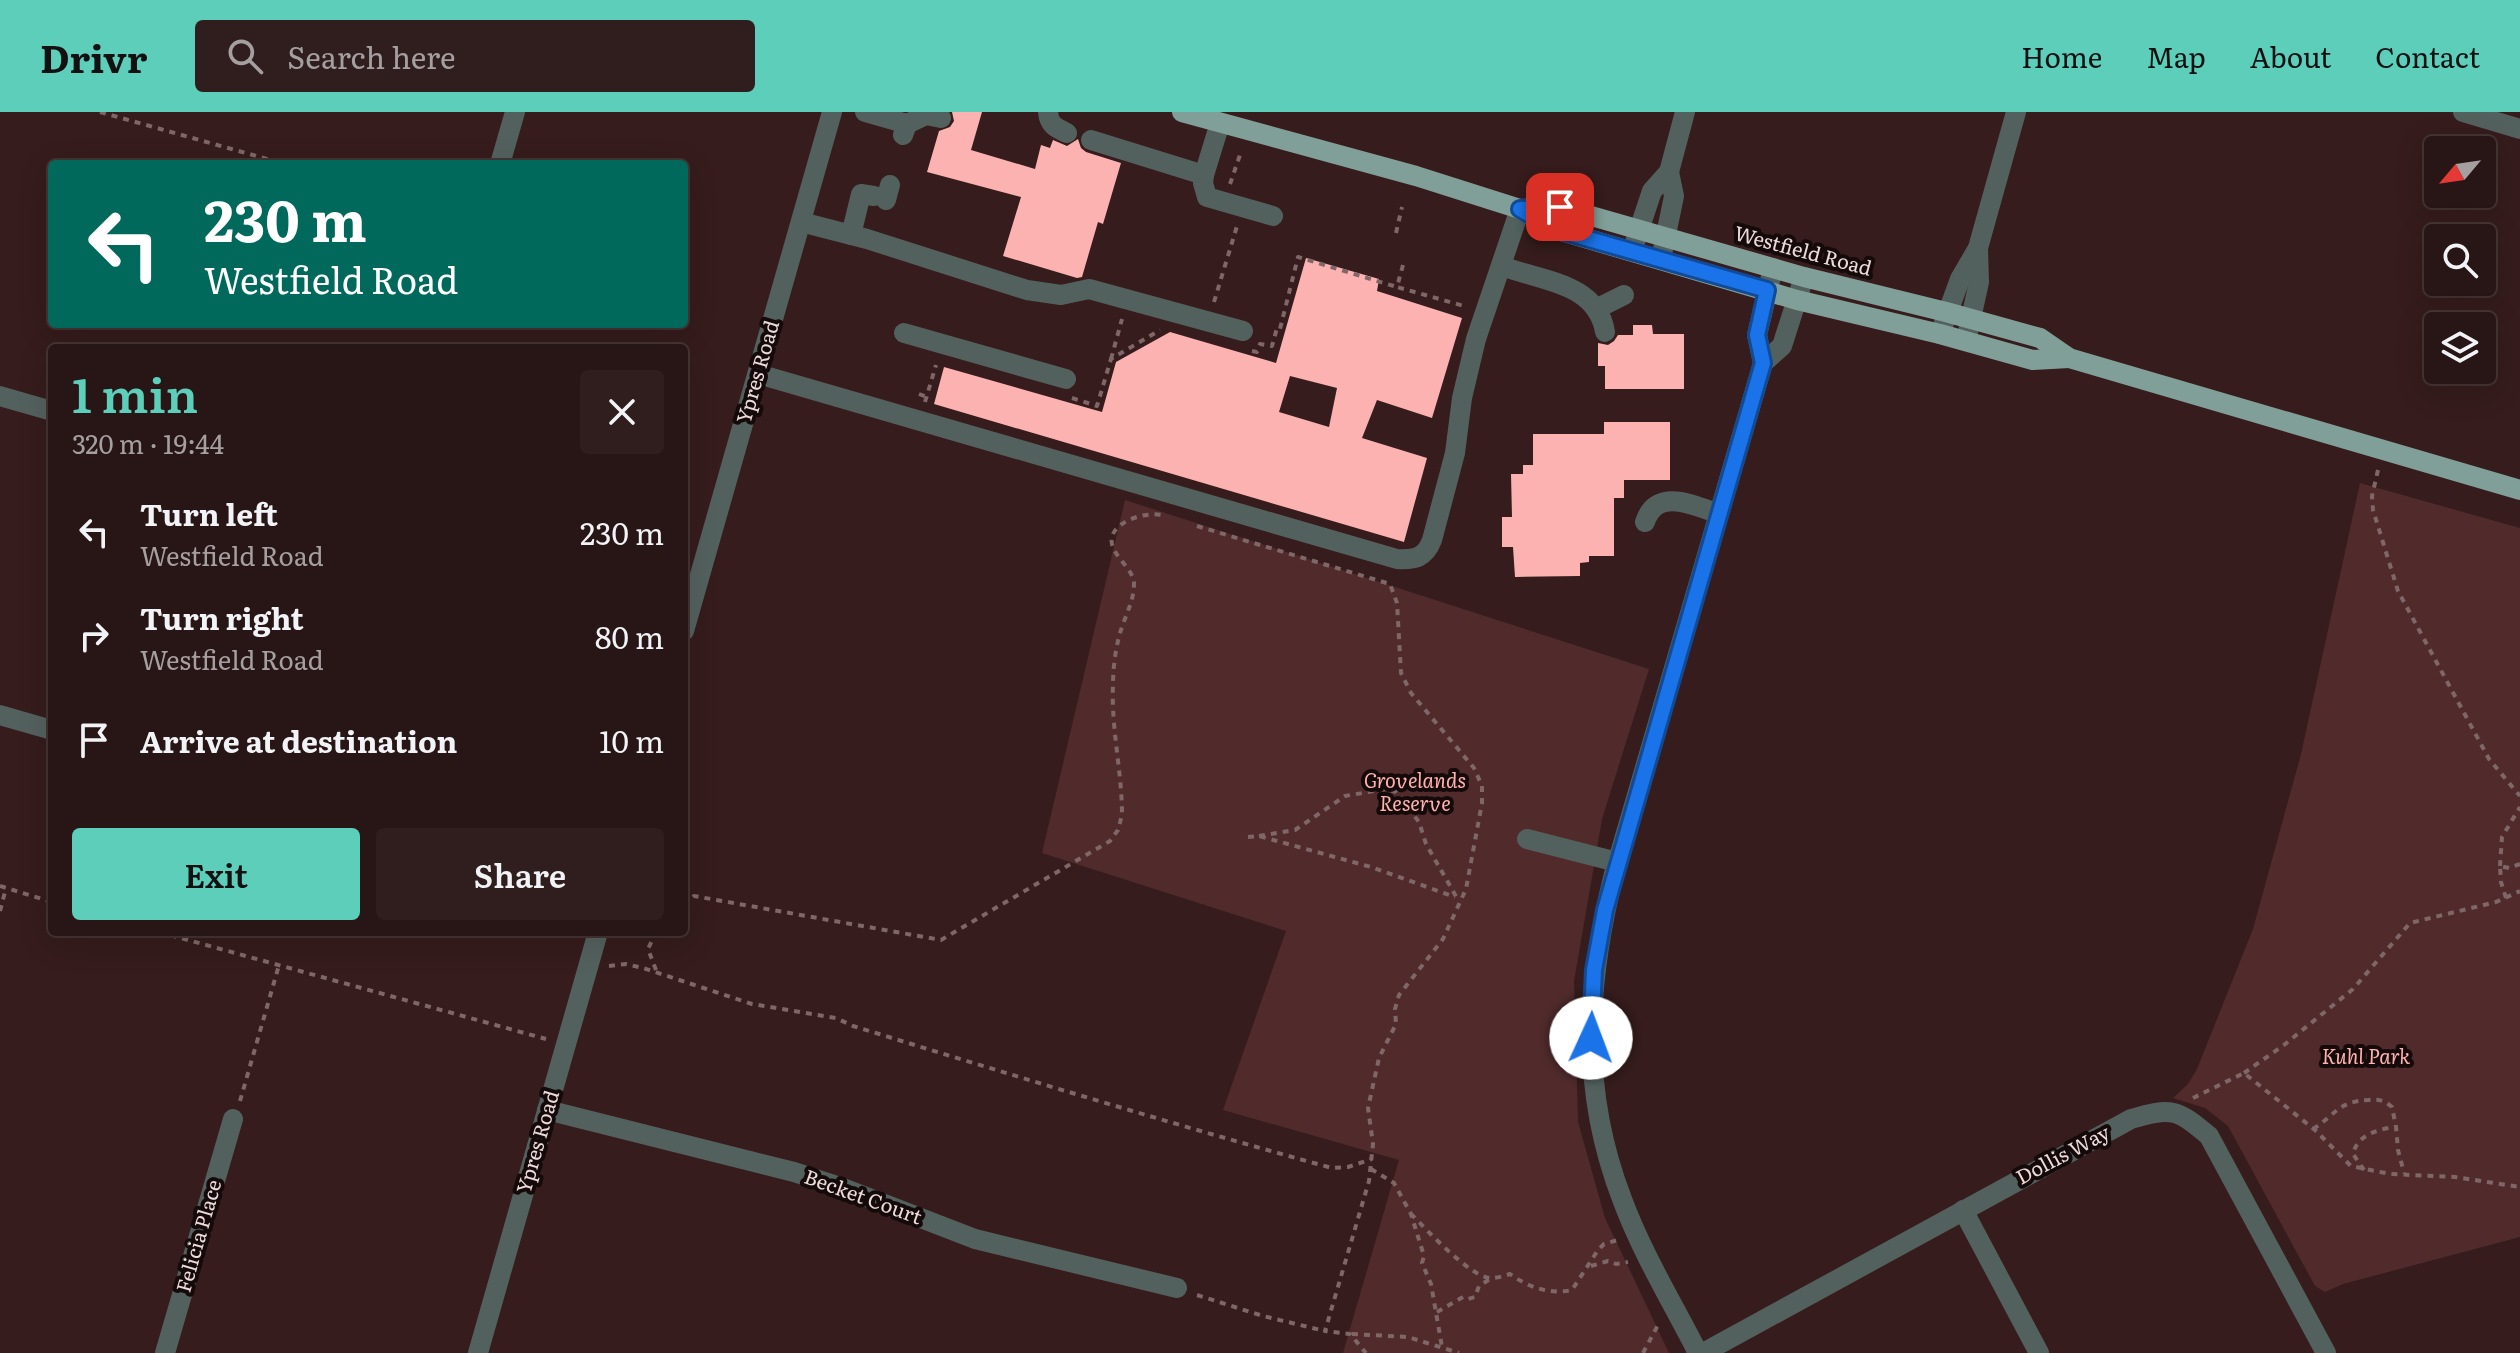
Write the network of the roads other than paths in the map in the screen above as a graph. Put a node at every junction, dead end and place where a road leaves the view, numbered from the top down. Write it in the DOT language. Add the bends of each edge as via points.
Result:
graph roads {
  1 [pos="515,112"];
  2 [pos="832,112"];
  3 [pos="865,112"];
  4 [pos="1048,112"];
  5 [pos="1182,112"];
  6 [pos="1685,112"];
  7 [pos="2016,112"];
  8 [pos="2463,112"];
  9 [pos="941,118"];
  10 [pos="1220,123"];
  11 [pos="2520,129"];
  12 [pos="1067,133"];
  13 [pos="1091,140"];
  14 [pos="501,160"];
  15 [pos="1669,172"];
  16 [pos="1204,175"];
  17 [pos="883,194"];
  18 [pos="1520,209"];
  19 [pos="1273,216"];
  20 [pos="801,222"];
  21 [pos="1639,230"];
  22 [pos="851,235"];
  23 [pos="1666,238"];
  24 [pos="1978,248"];
  25 [pos="1632,251"];
  26 [pos="1661,259"];
  27 [pos="1502,266"];
  28 [pos="1773,268"];
  29 [pos="1804,277"];
  30 [pos="1767,290"];
  31 [pos="1624,295"];
  32 [pos="1797,300"];
  33 [pos="1598,308"];
  34 [pos="1946,312"];
  35 [pos="1972,320"];
  36 [pos="1605,332"];
  37 [pos="904,333"];
  38 [pos="1940,334"];
  39 [pos="1244,339"];
  40 [pos="1966,341"];
  41 [pos="2069,358"];
  42 [pos="1763,363"];
  43 [pos="758,374"];
  44 [pos="1067,388"];
  45 [pos="0,396"];
  46 [pos="48,410"];
  47 [pos="2520,490"];
  48 [pos="1719,514"];
  49 [pos="1645,522"];
  50 [pos="689,593"];
  51 [pos="0,715"];
  52 [pos="48,729"];
  53 [pos="1527,839"];
  54 [pos="1617,862"];
  55 [pos="597,936"];
  56 [pos="547,1110"];
  57 [pos="233,1119"];
  58 [pos="1963,1210"];
  59 [pos="1177,1288"];
  60 [pos="165,1353"];
  61 [pos="478,1353"];
  62 [pos="1701,1353"];
  63 [pos="2039,1353"];
  64 [pos="2326,1353"];
  1 -- 14 [label="street"];
  2 -- 20 [label="street, Ypres Road"];
  3 -- 9 [label="street" via="905,129 926,115"];
  4 -- 12 [label="street" via="1055,127"];
  5 -- 10 [label="main road, Westfield Road"];
  6 -- 15 [label="street"];
  7 -- 24 [label="street"];
  8 -- 11 [label="street"];
  10 -- 16 [label="street"];
  10 -- 18 [label="main road, Westfield Road"];
  13 -- 16 [label="street"];
  15 -- 21 [label="street" via="1652,191"];
  15 -- 23 [label="street" via="1674,196"];
  16 -- 19 [label="street" via="1207,197"];
  17 -- 22 [label="street" via="861,194"];
  18 -- 21 [label="main road, Westfield Road" via="1560,207"];
  18 -- 25 [label="main road, Westfield Road" via="1554,229"];
  18 -- 27 [label="street"];
  20 -- 22 [label="street"];
  20 -- 43 [label="street, Ypres Road"];
  21 -- 23 [label="main road, Westfield Road"];
  21 -- 25 [label="street"];
  22 -- 39 [label="street" via="1027,290 1061,295 1089,289"];
  23 -- 26 [label="street"];
  23 -- 28 [label="main road, Westfield Road"];
  24 -- 34 [label="street"];
  24 -- 35 [label="street"];
  25 -- 26 [label="main road, Westfield Road"];
  26 -- 30 [label="main road, Westfield Road"];
  27 -- 33 [label="street" via="1575,290"];
  27 -- 43 [label="street" via="1476,339 1432,540 1426,553 1413,560"];
  28 -- 29 [label="main road, Westfield Road"];
  28 -- 30 [label="street"];
  29 -- 32 [label="street"];
  29 -- 34 [label="main road, Westfield Road"];
  30 -- 32 [label="main road, Westfield Road"];
  30 -- 42 [label="street" via="1757,335"];
  31 -- 33 [label="street"];
  32 -- 38 [label="main road, Westfield Road"];
  32 -- 42 [label="street" via="1782,346"];
  33 -- 36 [label="street"];
  34 -- 35 [label="main road, Westfield Road"];
  34 -- 38 [label="street"];
  35 -- 40 [label="street"];
  35 -- 41 [label="main road, Westfield Road" via="2040,338"];
  37 -- 44 [label="street"];
  38 -- 40 [label="main road, Westfield Road"];
  40 -- 41 [label="main road, Westfield Road" via="2033,360"];
  41 -- 47 [label="main road, Westfield Road"];
  42 -- 48 [label="street"];
  43 -- 50 [label="street, Ypres Road"];
  45 -- 46 [label="street"];
  48 -- 49 [label="street" via="1663,501 1649,511"];
  48 -- 54 [label="street"];
  51 -- 52 [label="street"];
  53 -- 54 [label="street"];
  54 -- 62 [label="street" via="1594,970 1591,1038 1600,1124 1638,1237"];
  55 -- 56 [label="street, Ypres Road"];
  56 -- 59 [label="street, Becket Court" via="794,1172 975,1239"];
  56 -- 61 [label="street, Ypres Road"];
  57 -- 60 [label="street, Felicia Place"];
  58 -- 62 [label="street, Dollis Way"];
  58 -- 63 [label="street"];
  58 -- 64 [label="street, Dollis Way" via="2131,1119 2162,1110 2185,1116 2209,1136"];
}
